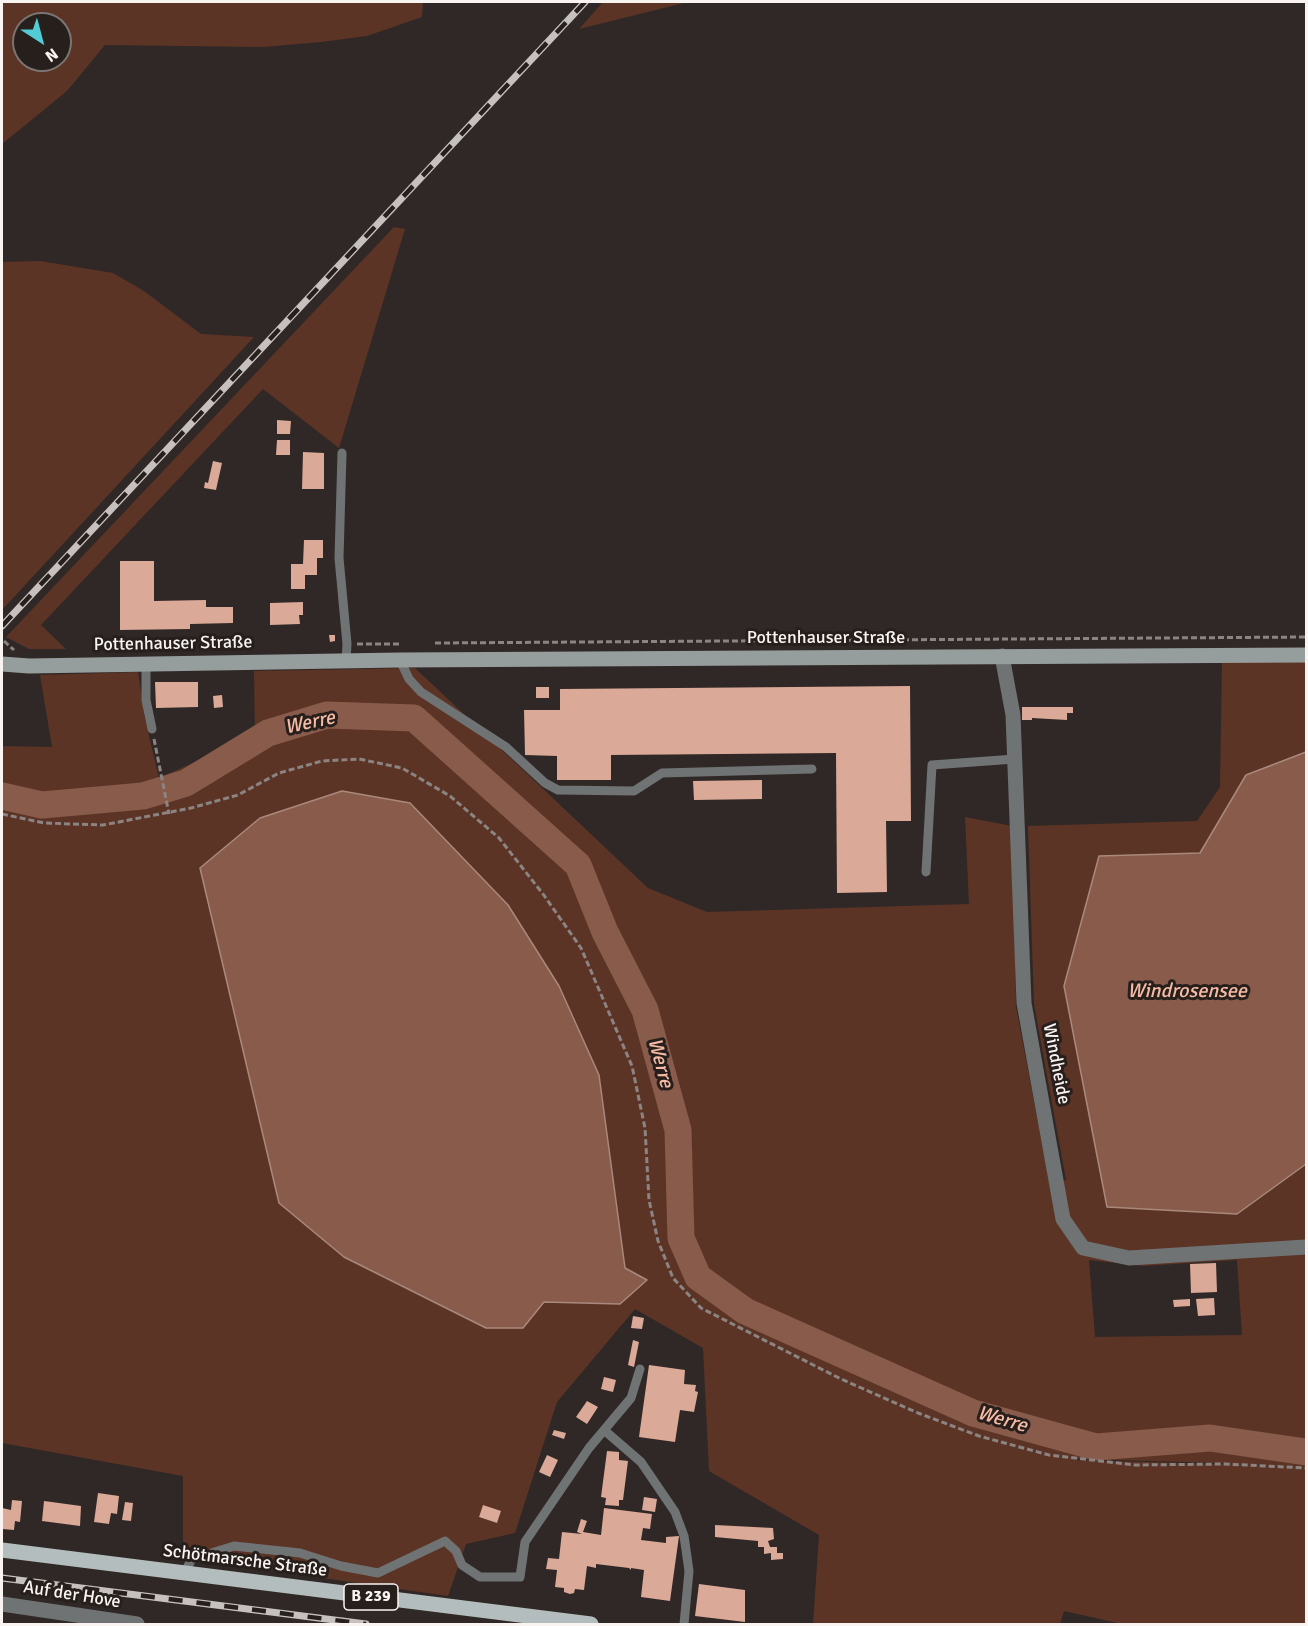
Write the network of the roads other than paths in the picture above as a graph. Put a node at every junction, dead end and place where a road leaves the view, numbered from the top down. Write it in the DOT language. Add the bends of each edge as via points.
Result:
graph roads {
  1 [pos="342,453"];
  2 [pos="1306,655"];
  3 [pos="1002,656"];
  4 [pos="400,660"];
  5 [pos="346,661"];
  6 [pos="2,664"];
  7 [pos="146,665"];
  8 [pos="152,729"];
  9 [pos="1015,759"];
  10 [pos="812,769"];
  11 [pos="926,872"];
  12 [pos="1306,1247"];
  13 [pos="640,1369"];
  14 [pos="604,1430"];
  15 [pos="2,1550"];
  16 [pos="184,1573"];
  17 [pos="2,1604"];
  18 [pos="63,1619"];
  19 [pos="137,1624"];
  20 [pos="591,1624"];
  21 [pos="684,1624"];
  1 -- 5 [label="lane" via="339,558"];
  2 -- 3 [label="street, Pottenhauser Straße"];
  3 -- 4 [label="street, Pottenhauser Straße"];
  3 -- 9 [label="street, Windheide" via="1013,715"];
  4 -- 5 [label="street, Pottenhauser Straße"];
  4 -- 10 [label="lane" via="421,692 506,747 558,790 634,791 662,773"];
  5 -- 7 [label="street, Pottenhauser Straße"];
  6 -- 7 [label="street, Pottenhauser Straße"];
  7 -- 8 [label="lane" via="146,700"];
  9 -- 11 [label="lane" via="932,765"];
  9 -- 12 [label="street, Windheide" via="1024,1003 1063,1219 1083,1248 1129,1258"];
  13 -- 14 [label="lane" via="631,1398"];
  14 -- 16 [label="lane" via="525,1542 520,1578 480,1577 462,1565 456,1551 445,1541 378,1573 300,1553 234,1546 192,1559"];
  14 -- 21 [label="lane" via="641,1462 675,1512 684,1536 689,1571"];
  15 -- 16 [label="main road, Schötmarsche Straße / B 239"];
  16 -- 20 [label="main road, Schötmarsche Straße / B 239"];
  17 -- 18 [label="street, Auf der Hove"];
  18 -- 19 [label="street, Auf der Hove"];
}
